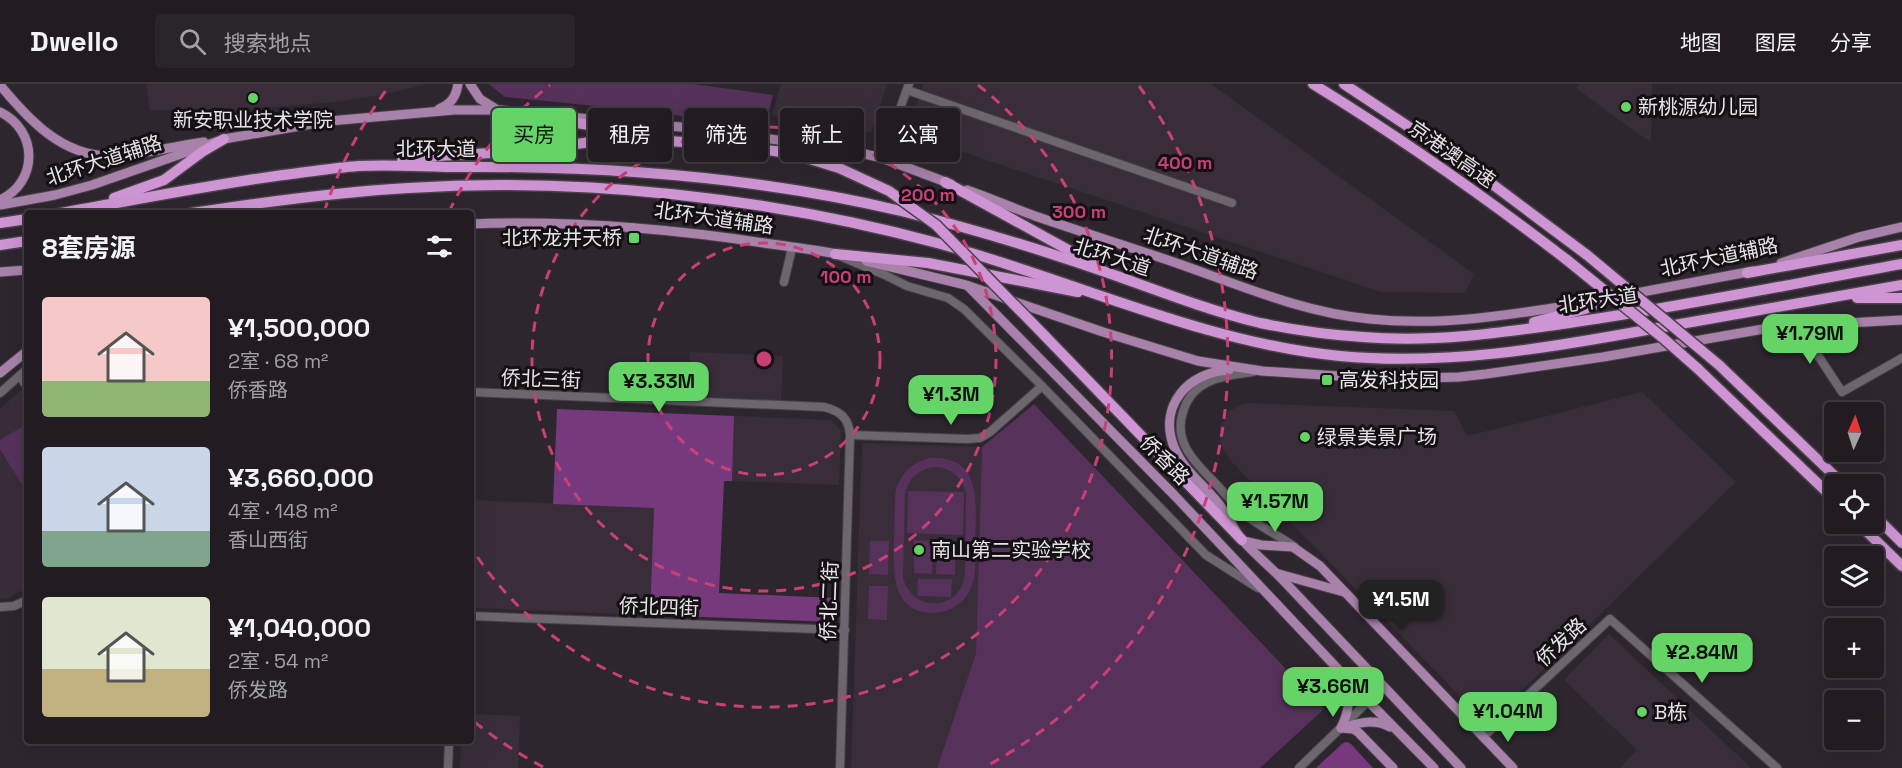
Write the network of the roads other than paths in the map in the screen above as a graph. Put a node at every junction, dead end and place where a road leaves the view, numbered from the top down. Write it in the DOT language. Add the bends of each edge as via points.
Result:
graph roads {
  1 [pos="458,84"];
  2 [pos="470,84"];
  3 [pos="1313,84"];
  4 [pos="1344,84"];
  5 [pos="0,86"];
  6 [pos="908,87"];
  7 [pos="495,108"];
  8 [pos="900,108"];
  9 [pos="492,110"];
  10 [pos="436,111"];
  11 [pos="0,112"];
  12 [pos="576,118"];
  13 [pos="576,123"];
  14 [pos="224,139"];
  15 [pos="684,142"];
  16 [pos="684,142"];
  17 [pos="768,150"];
  18 [pos="876,157"];
  19 [pos="890,162"];
  20 [pos="359,166"];
  21 [pos="945,182"];
  22 [pos="0,200"];
  23 [pos="1232,203"];
  24 [pos="0,205"];
  25 [pos="72,210"];
  26 [pos="79,210"];
  27 [pos="213,210"];
  28 [pos="24,219"];
  29 [pos="0,223"];
  30 [pos="474,224"];
  31 [pos="1902,227"];
  32 [pos="24,241"];
  33 [pos="1902,244"];
  34 [pos="0,245"];
  35 [pos="792,248"];
  36 [pos="835,254"];
  37 [pos="1902,264"];
  38 [pos="24,270"];
  39 [pos="0,272"];
  40 [pos="1747,273"];
  41 [pos="1113,275"];
  42 [pos="784,282"];
  43 [pos="966,285"];
  44 [pos="1902,285"];
  45 [pos="1902,298"];
  46 [pos="1115,299"];
  47 [pos="1605,299"];
  48 [pos="1818,300"];
  49 [pos="1902,320"];
  50 [pos="1798,325"];
  51 [pos="1501,333"];
  52 [pos="24,354"];
  53 [pos="1902,358"];
  54 [pos="1262,371"];
  55 [pos="24,372"];
  56 [pos="0,374"];
  57 [pos="20,376"];
  58 [pos="24,382"];
  59 [pos="1042,386"];
  60 [pos="474,392"];
  61 [pos="0,393"];
  62 [pos="850,435"];
  63 [pos="1833,474"];
  64 [pos="1824,489"];
  65 [pos="1884,525"];
  66 [pos="1869,534"];
  67 [pos="1242,540"];
  68 [pos="1902,543"];
  69 [pos="1298,549"];
  70 [pos="1902,566"];
  71 [pos="1277,574"];
  72 [pos="1265,592"];
  73 [pos="1346,592"];
  74 [pos="24,601"];
  75 [pos="0,607"];
  76 [pos="474,616"];
  77 [pos="845,630"];
  78 [pos="1337,668"];
  79 [pos="1383,687"];
  80 [pos="1368,701"];
  81 [pos="1341,729"];
  82 [pos="1398,732"];
  83 [pos="1483,737"];
  84 [pos="449,744"];
  85 [pos="1442,749"];
  86 [pos="1431,765"];
  87 [pos="448,768"];
  88 [pos="840,768"];
  89 [pos="1299,768"];
  90 [pos="1393,768"];
  91 [pos="1461,768"];
  92 [pos="1513,768"];
  93 [pos="1777,768"];
  1 -- 10 [label="main road" via="451,102"];
  2 -- 7 [label="main road" via="480,99"];
  3 -- 64 [label="highway, 京港澳高速, bridge" via="1453,176 1567,260 1697,368"];
  4 -- 63 [label="highway, 京港澳高速, bridge" via="1468,166 1587,255 1719,365"];
  5 -- 14 [label="main road" via="59,142 94,154 127,154"];
  6 -- 8 [label="street"];
  6 -- 23 [label="street"];
  9 -- 10 [label="main road, 北环大道辅路"];
  10 -- 14 [label="main road, 北环大道辅路" via="328,121"];
  11 -- 22 [label="main road" via="18,125 26,136 29,151 23,180"];
  12 -- 18 [label="main road, 北环大道辅路" via="748,135"];
  13 -- 15 [label="highway"];
  14 -- 24 [label="main road, 北环大道辅路" via="83,187"];
  14 -- 25 [label="highway" via="164,180"];
  16 -- 20 [label="highway" via="608,140"];
  17 -- 67 [label="highway, bridge" via="839,168 889,191 936,225"];
  19 -- 21 [label="main road, 北环大道辅路"];
  20 -- 26 [label="highway, 北环大道"];
  20 -- 41 [label="highway, 北环大道" via="567,169 735,182 908,213"];
  21 -- 41 [label="highway"];
  21 -- 47 [label="main road, 北环大道辅路" via="1266,295 1349,317 1455,321"];
  27 -- 46 [label="highway, 北环大道" via="411,188 621,190 736,202 866,225 980,255"];
  28 -- 29 [label="highway"];
  30 -- 35 [label="main road, 北环大道辅路" via="642,227"];
  31 -- 40 [label="main road, 北环大道辅路"];
  32 -- 34 [label="highway"];
  33 -- 40 [label="highway"];
  35 -- 36 [label="main road, 北环大道辅路"];
  35 -- 42 [label="street"];
  36 -- 43 [label="main road, 北环大道辅路"];
  36 -- 46 [label="highway" via="938,264"];
  36 -- 59 [label="street" via="956,303"];
  37 -- 51 [label="highway, 北环大道" via="1643,312"];
  38 -- 39 [label="main road"];
  40 -- 47 [label="main road, 北环大道辅路"];
  41 -- 51 [label="highway, 北环大道" via="1221,312 1312,332 1440,339"];
  43 -- 54 [label="main road, 北环大道辅路" via="1172,354"];
  43 -- 72 [label="main road, 侨香路"];
  44 -- 48 [label="highway, 北环大道"];
  45 -- 48 [label="highway"];
  46 -- 48 [label="highway, 北环大道" via="1246,341 1338,356 1406,359 1542,348"];
  47 -- 51 [label="highway" via="1585,309"];
  49 -- 50 [label="main road, 北环大道辅路"];
  50 -- 53 [label="street" via="1842,392"];
  50 -- 54 [label="main road, 北环大道辅路" via="1459,377 1385,379"];
  52 -- 56 [label="main road"];
  54 -- 67 [label="main road" via="1222,370 1204,374 1179,394 1170,416 1171,437 1178,457 1221,506"];
  54 -- 69 [label="street" via="1217,378 1198,388 1182,412 1181,436 1193,461 1242,512"];
  55 -- 57 [label="street"];
  57 -- 58 [label="street"];
  57 -- 61 [label="street"];
  59 -- 62 [label="street" via="980,438"];
  59 -- 72 [label="street" via="1206,555"];
  60 -- 62 [label="street, 侨北三街" via="824,407 841,413"];
  62 -- 77 [label="street, 侨北二街"];
  65 -- 68 [label="highway"];
  66 -- 70 [label="highway"];
  67 -- 69 [label="main road"];
  67 -- 71 [label="main road"];
  69 -- 73 [label="main road"];
  71 -- 73 [label="main road"];
  71 -- 79 [label="main road"];
  72 -- 78 [label="main road, 侨香路"];
  73 -- 83 [label="main road"];
  74 -- 75 [label="street"];
  76 -- 77 [label="street, 侨北四街"];
  77 -- 88 [label="street, 侨北二街"];
  78 -- 80 [label="main road, 侨香路"];
  78 -- 81 [label="main road" via="1346,685 1349,704"];
  79 -- 80 [label="street"];
  79 -- 85 [label="main road"];
  80 -- 81 [label="street"];
  80 -- 82 [label="main road, 侨香路"];
  81 -- 82 [label="main road" via="1372,722"];
  81 -- 89 [label="street"];
  81 -- 90 [label="main road" via="1358,732"];
  82 -- 86 [label="main road, 侨香路"];
  83 -- 92 [label="main road"];
  83 -- 93 [label="street, 侨发路" via="1610,619"];
  84 -- 87 [label="street"];
  85 -- 86 [label="main road"];
  85 -- 91 [label="main road"];
}
